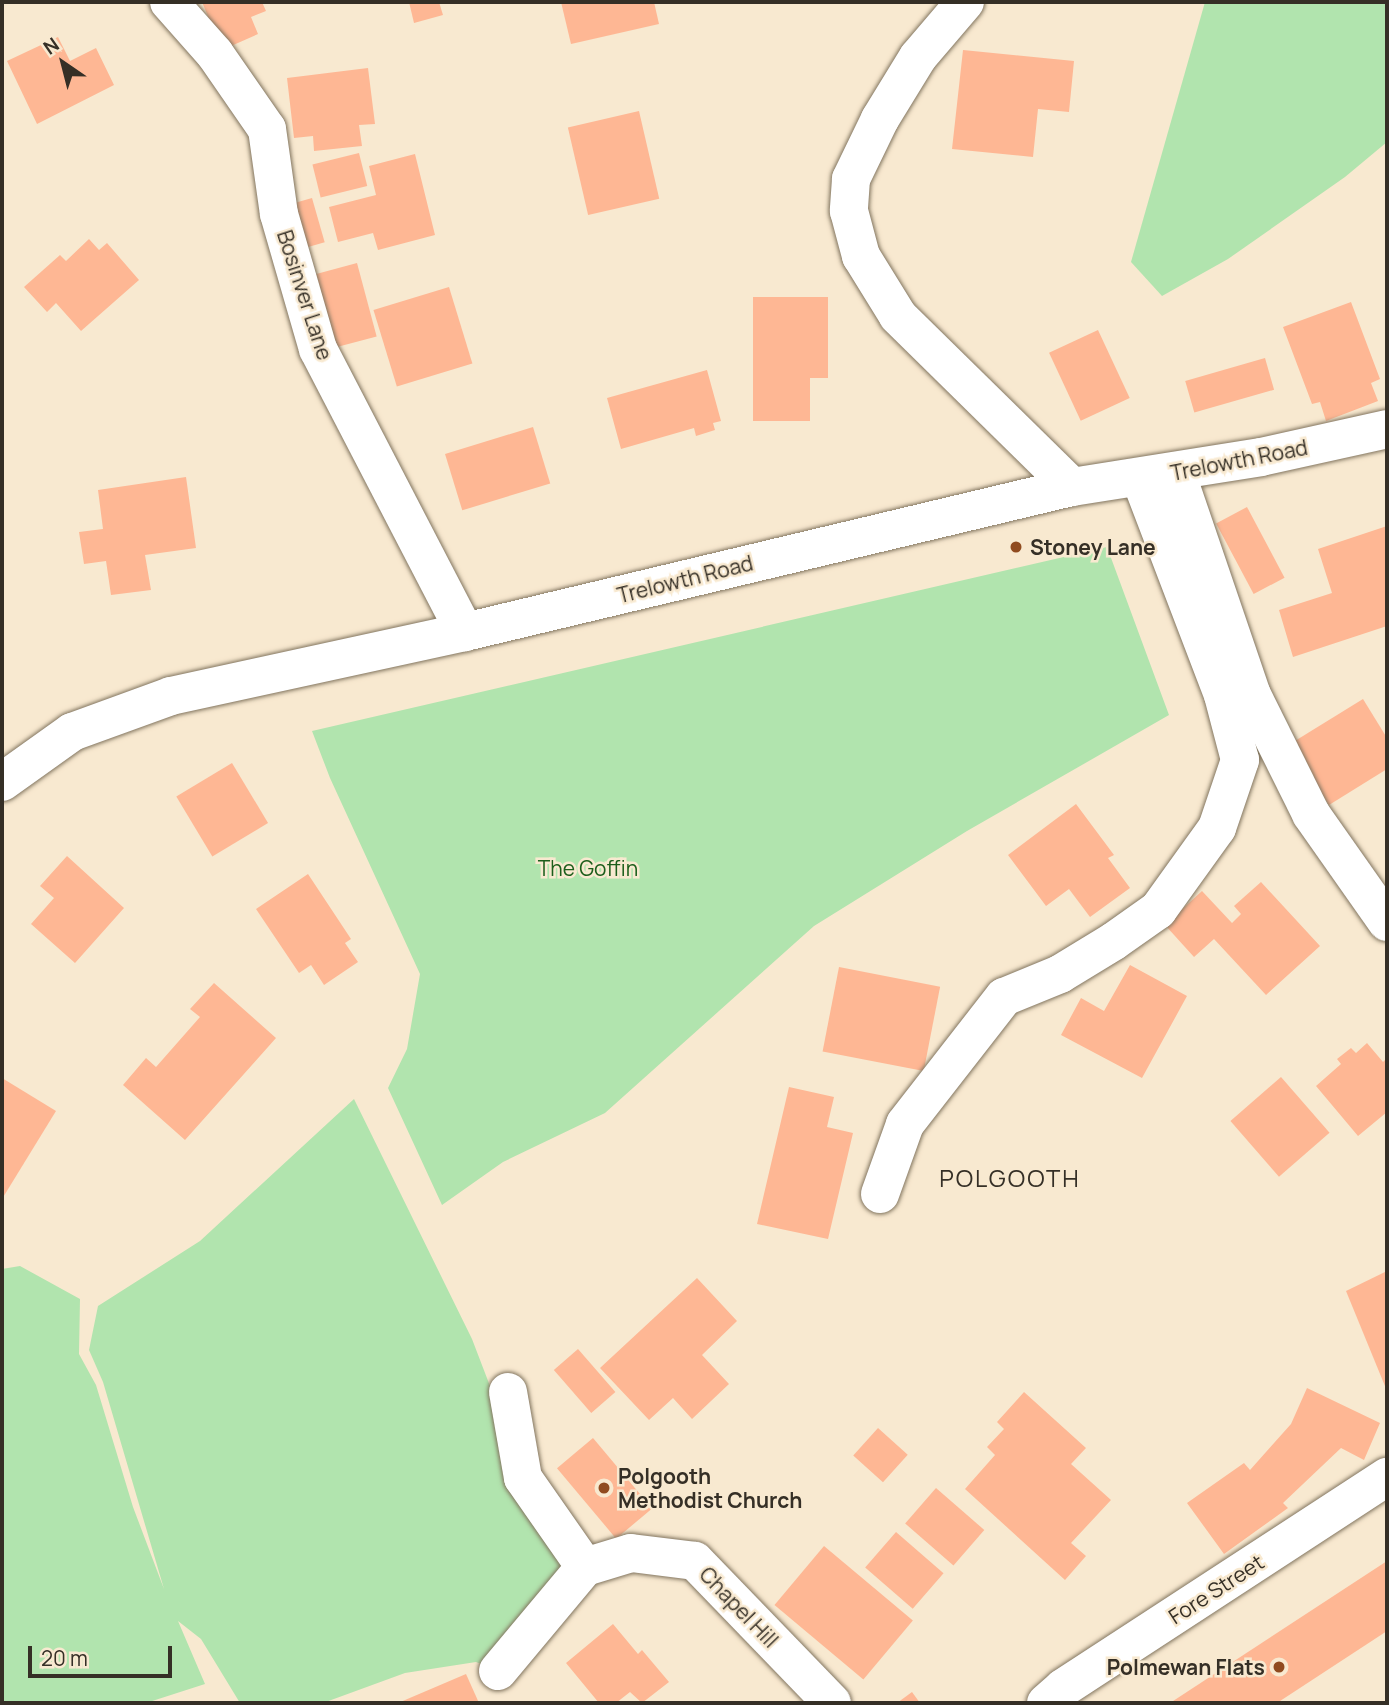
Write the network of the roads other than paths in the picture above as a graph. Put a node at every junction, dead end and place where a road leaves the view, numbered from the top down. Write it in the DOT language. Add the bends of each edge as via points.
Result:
graph roads {
  1 [pos="169,2"];
  2 [pos="965,2"];
  3 [pos="1387,429"];
  4 [pos="1158,475"];
  5 [pos="1072,487"];
  6 [pos="465,632"];
  7 [pos="2,782"];
  8 [pos="1387,922"];
  9 [pos="880,1194"];
  10 [pos="508,1392"];
  11 [pos="1387,1477"];
  12 [pos="585,1567"];
  13 [pos="498,1671"];
  14 [pos="832,1703"];
  15 [pos="1046,1703"];
  1 -- 6 [label="street, Bosinver Lane" via="215,54 267,129 279,214 318,348"];
  2 -- 5 [label="street" via="918,57 880,119 851,179 849,211 861,256 898,316"];
  3 -- 4 [label="street, Trelowth Road"];
  4 -- 5 [label="street, Trelowth Road"];
  4 -- 8 [label="street" via="1252,695 1311,814"];
  4 -- 9 [label="street" via="1240,760 1217,828 1158,910 1060,974 1004,997 905,1124"];
  5 -- 6 [label="street, Trelowth Road"];
  6 -- 7 [label="street, Trelowth Road" via="171,696 72,732"];
  10 -- 12 [label="street" via="523,1478"];
  11 -- 15 [label="street, Fore Street"];
  12 -- 13 [label="street"];
  12 -- 14 [label="street, Chapel Hill" via="631,1553 695,1561"];
}
